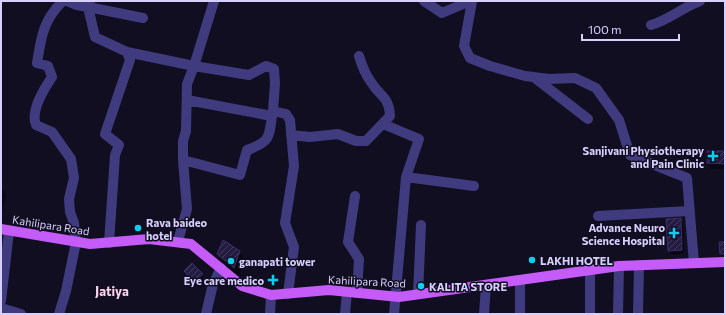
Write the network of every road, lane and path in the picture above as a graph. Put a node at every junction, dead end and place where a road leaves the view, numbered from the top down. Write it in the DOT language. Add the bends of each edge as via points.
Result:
graph roads {
  1 [pos="63,1"];
  2 [pos="67,1"];
  3 [pos="214,1"];
  4 [pos="424,1"];
  5 [pos="471,1"];
  6 [pos="700,1"];
  7 [pos="89,4"];
  8 [pos="143,18"];
  9 [pos="651,25"];
  10 [pos="127,52"];
  11 [pos="359,56"];
  12 [pos="194,66"];
  13 [pos="533,77"];
  14 [pos="187,100"];
  15 [pos="272,114"];
  16 [pos="588,119"];
  17 [pos="383,124"];
  18 [pos="291,135"];
  19 [pos="183,160"];
  20 [pos="406,177"];
  21 [pos="474,186"];
  22 [pos="355,196"];
  23 [pos="689,211"];
  24 [pos="598,216"];
  25 [pos="421,225"];
  26 [pos="5,230"];
  27 [pos="178,241"];
  28 [pos="76,242"];
  29 [pos="109,243"];
  30 [pos="725,262"];
  31 [pos="694,263"];
  32 [pos="639,265"];
  33 [pos="619,266"];
  34 [pos="221,268"];
  35 [pos="590,270"];
  36 [pos="520,280"];
  37 [pos="486,285"];
  38 [pos="352,292"];
  39 [pos="288,294"];
  40 [pos="418,294"];
  41 [pos="271,295"];
  42 [pos="395,296"];
  43 [pos="1,300"];
  44 [pos="1,308"];
  45 [pos="20,314"];
  46 [pos="59,314"];
  47 [pos="206,314"];
  48 [pos="270,314"];
  49 [pos="345,314"];
  50 [pos="394,314"];
  51 [pos="484,314"];
  52 [pos="520,314"];
  53 [pos="590,314"];
  54 [pos="618,314"];
  55 [pos="638,314"];
  1 -- 28 [label="street" via="55,9 42,32 37,63 48,66 52,77 42,92 34,119 36,125 52,132 71,159 74,178 69,199"];
  2 -- 7 [label="street" via="77,5"];
  3 -- 12 [label="street"];
  4 -- 5 [label="street" via="442,13"];
  5 -- 13 [label="street" via="464,46 470,58"];
  6 -- 9 [label="street" via="662,22"];
  7 -- 8 [label="street"];
  7 -- 10 [label="street" via="95,37"];
  10 -- 12 [label="street"];
  10 -- 29 [label="street" via="130,60 105,134 119,145 115,155"];
  11 -- 17 [label="street" via="371,84 385,97 390,107 390,116"];
  12 -- 14 [label="street" via="187,84"];
  12 -- 15 [label="street" via="249,75 266,66 274,69"];
  13 -- 16 [label="street"];
  13 -- 23 [label="street" via="575,78 596,88 619,120 630,155 687,178"];
  14 -- 15 [label="street"];
  14 -- 19 [label="street"];
  15 -- 18 [label="street" via="286,114 290,120"];
  15 -- 19 [label="street" via="268,137 262,144 247,150 240,175"];
  17 -- 18 [label="street" via="366,141 338,134 310,137"];
  17 -- 20 [label="street" via="419,139"];
  18 -- 39 [label="street" via="294,166 284,223 294,247"];
  19 -- 27 [label="street" via="187,208"];
  20 -- 21 [label="street"];
  20 -- 42 [label="street"];
  22 -- 38 [label="street" via="348,242 359,259"];
  23 -- 24 [label="street"];
  23 -- 31 [label="street"];
  25 -- 40 [label="street"];
  26 -- 28 [label="main road, Kahilipara Road"];
  26 -- 43 [label="street"];
  27 -- 29 [label="main road, Kahilipara Road" via="149,239"];
  27 -- 34 [label="main road, Kahilipara Road" via="191,244"];
  28 -- 29 [label="main road, Kahilipara Road"];
  28 -- 46 [label="street"];
  30 -- 31 [label="main road, Kahilipara Road"];
  31 -- 32 [label="main road, Kahilipara Road"];
  32 -- 33 [label="main road, Kahilipara Road"];
  32 -- 55 [label="street"];
  33 -- 35 [label="main road, Kahilipara Road"];
  33 -- 54 [label="street"];
  34 -- 41 [label="main road, Kahilipara Road" via="242,286"];
  34 -- 47 [label="street" via="213,284"];
  35 -- 36 [label="main road, Kahilipara Road"];
  35 -- 53 [label="street"];
  36 -- 37 [label="main road, Kahilipara Road"];
  36 -- 52 [label="street"];
  37 -- 40 [label="main road, Kahilipara Road"];
  37 -- 51 [label="street"];
  38 -- 39 [label="main road, Kahilipara Road" via="329,290"];
  38 -- 42 [label="main road, Kahilipara Road"];
  38 -- 49 [label="street"];
  39 -- 41 [label="main road, Kahilipara Road"];
  40 -- 42 [label="main road, Kahilipara Road"];
  41 -- 48 [label="street"];
  42 -- 50 [label="street"];
  44 -- 45 [label="street"];
}
